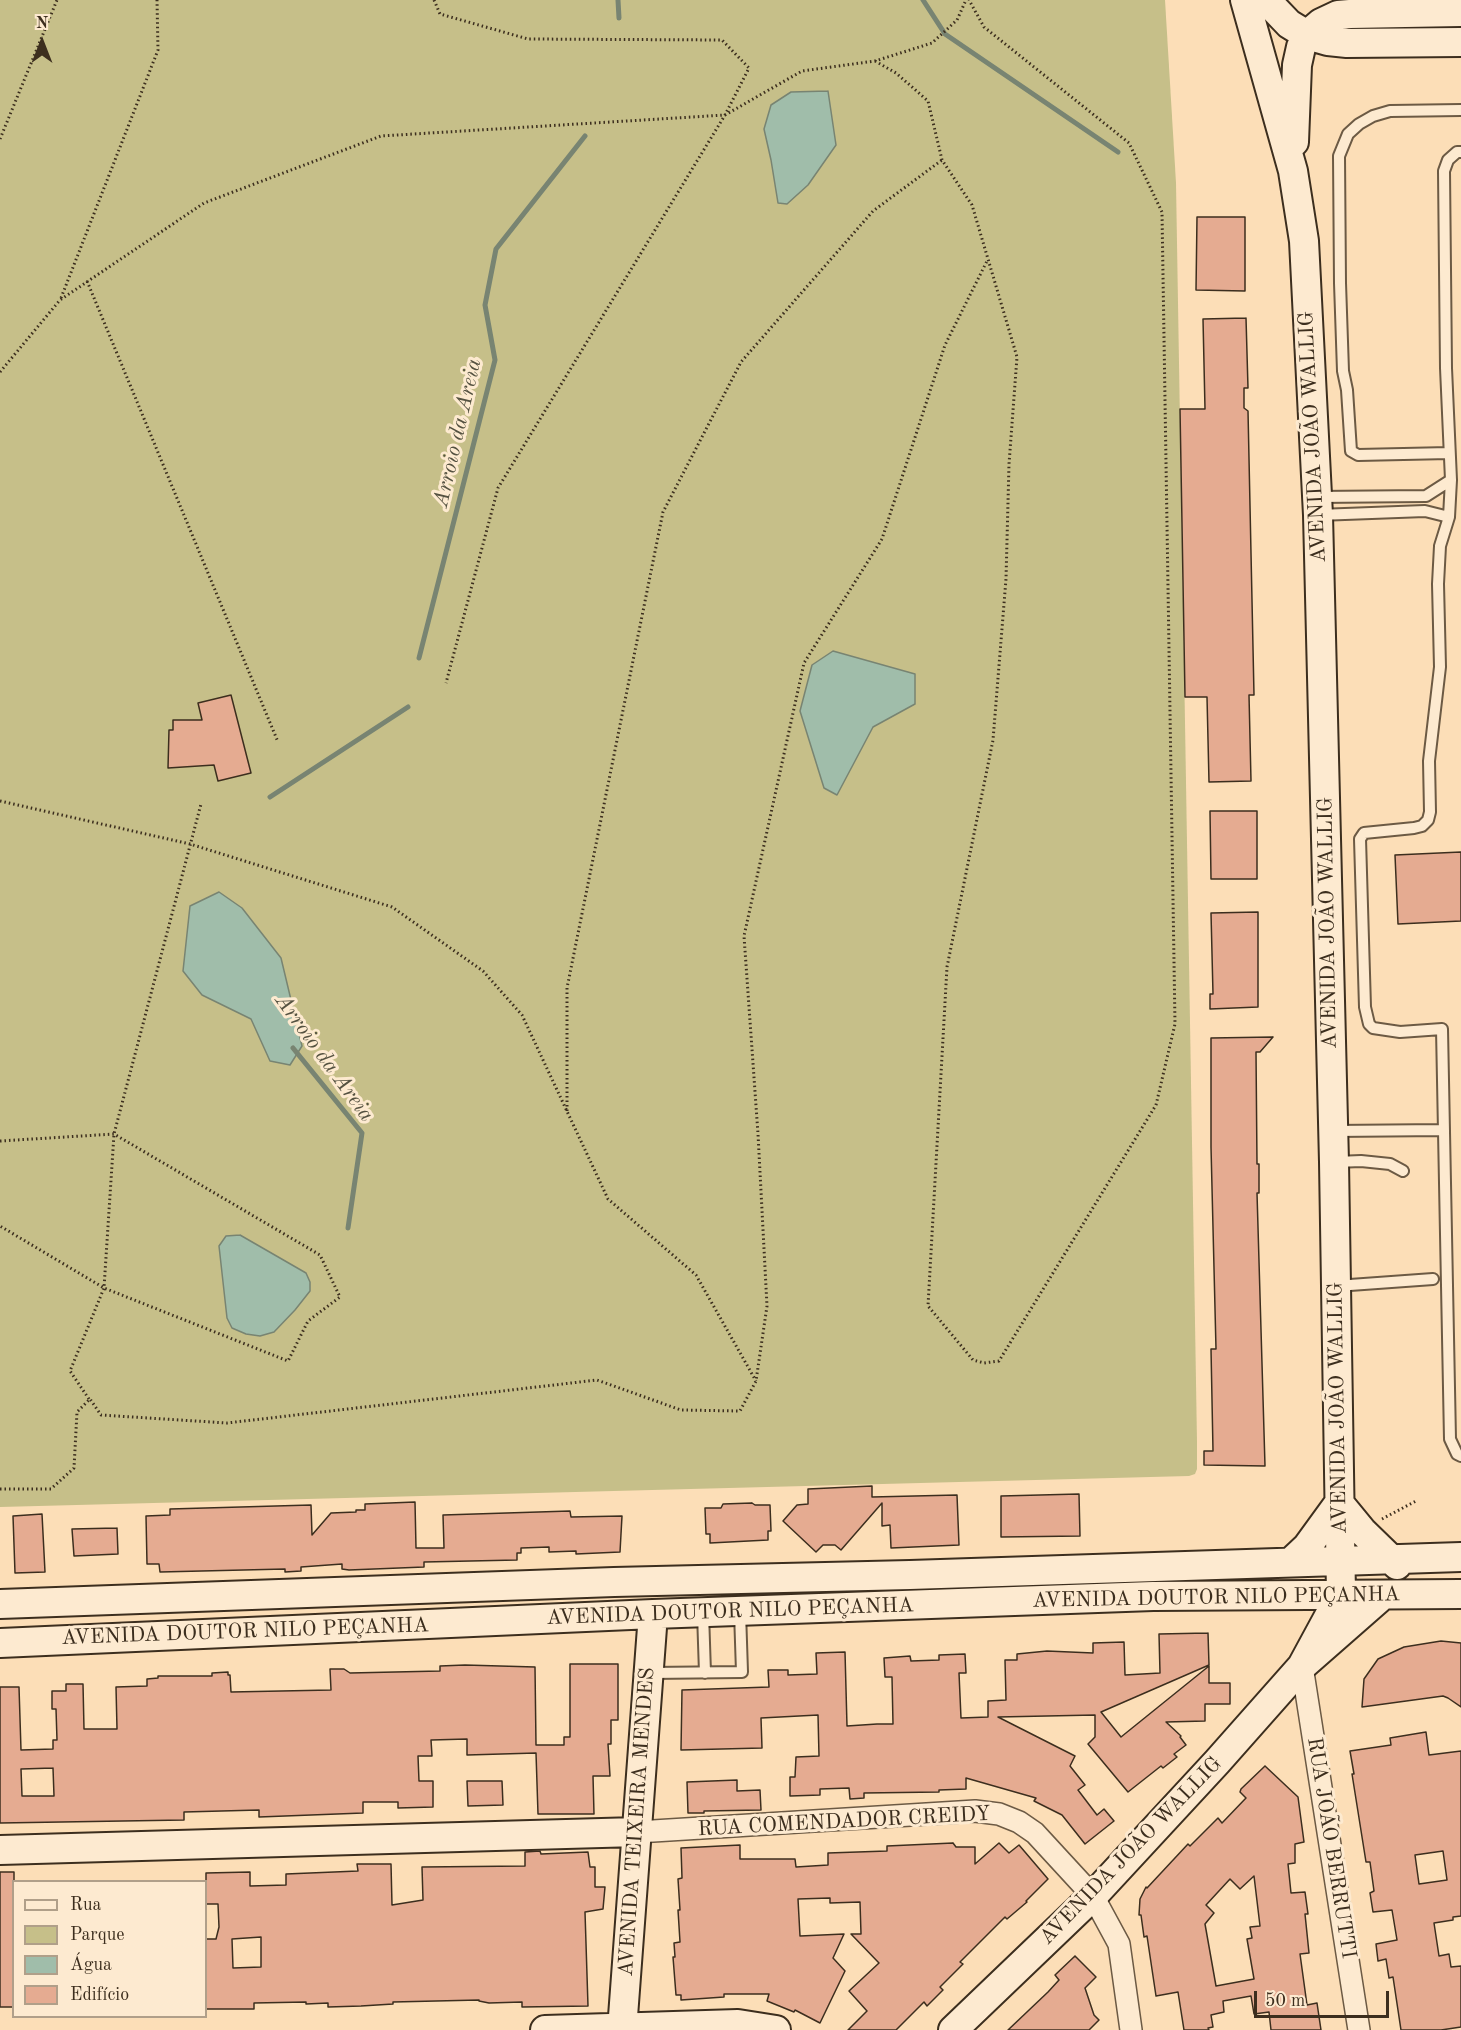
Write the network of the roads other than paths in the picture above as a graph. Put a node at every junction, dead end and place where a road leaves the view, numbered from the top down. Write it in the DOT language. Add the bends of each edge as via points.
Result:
graph roads {
  1 [pos="1245,0"];
  2 [pos="1266,0"];
  3 [pos="1416,0"];
  4 [pos="1455,12"];
  5 [pos="1307,35"];
  6 [pos="1461,42"];
  7 [pos="1461,110"];
  8 [pos="1461,152"];
  9 [pos="1293,171"];
  10 [pos="1449,453"];
  11 [pos="1451,480"];
  12 [pos="1317,506"];
  13 [pos="1449,517"];
  14 [pos="1444,1130"];
  15 [pos="1333,1131"];
  16 [pos="1334,1162"];
  17 [pos="1403,1171"];
  18 [pos="1433,1279"];
  19 [pos="1336,1286"];
  20 [pos="1461,1456"];
  21 [pos="1339,1503"];
  22 [pos="1461,1557"];
  23 [pos="1392,1558"];
  24 [pos="1340,1560"];
  25 [pos="1291,1562"];
  26 [pos="700,1581"];
  27 [pos="1328,1594"];
  28 [pos="1425,1594"];
  29 [pos="1461,1594"];
  30 [pos="1383,1595"];
  31 [pos="0,1604"];
  32 [pos="740,1611"];
  33 [pos="703,1612"];
  34 [pos="653,1614"];
  35 [pos="0,1643"];
  36 [pos="1302,1666"];
  37 [pos="648,1673"];
  38 [pos="705,1673"];
  39 [pos="637,1832"];
  40 [pos="0,1850"];
  41 [pos="1093,1896"];
  42 [pos="622,2029"];
  43 [pos="544,2030"];
  44 [pos="776,2030"];
  45 [pos="953,2030"];
  46 [pos="1131,2030"];
  47 [pos="1359,2030"];
  1 -- 9 [label="main road, AVENIDA JOÃO WALLIG"];
  2 -- 5 [label="main road" via="1289,24"];
  3 -- 4 [label="main road"];
  4 -- 5 [label="main road" via="1338,15"];
  5 -- 6 [label="main road" via="1347,43"];
  5 -- 9 [label="main road, AVENIDA JOÃO WALLIG" via="1297,65"];
  7 -- 10 [label="lane" via="1390,111 1373,116 1348,134 1339,156 1340,283 1351,451 1358,455"];
  8 -- 10 [label="lane" via="1448,160 1444,171"];
  9 -- 12 [label="main road, AVENIDA JOÃO WALLIG" via="1304,242"];
  10 -- 11 [label="lane"];
  11 -- 12 [label="lane" via="1426,496"];
  11 -- 13 [label="lane"];
  12 -- 13 [label="lane" via="1425,511"];
  12 -- 15 [label="main road, AVENIDA JOÃO WALLIG"];
  13 -- 14 [label="lane" via="1440,546 1440,667 1429,761 1428,820 1422,826 1364,833 1360,838 1367,1019 1373,1028 1400,1032 1442,1029"];
  14 -- 15 [label="lane"];
  14 -- 20 [label="lane" via="1450,1439"];
  15 -- 16 [label="main road, AVENIDA JOÃO WALLIG"];
  16 -- 17 [label="lane" via="1390,1164"];
  16 -- 19 [label="main road, AVENIDA JOÃO WALLIG"];
  18 -- 19 [label="lane"];
  19 -- 21 [label="main road, AVENIDA JOÃO WALLIG"];
  21 -- 23 [label="main road"];
  21 -- 24 [label="main road, AVENIDA JOÃO WALLIG"];
  21 -- 25 [label="main road"];
  22 -- 23 [label="main road, AVENIDA DOUTOR NILO PEÇANHA"];
  23 -- 24 [label="main road, AVENIDA DOUTOR NILO PEÇANHA"];
  23 -- 28 [label="main road"];
  24 -- 25 [label="main road, AVENIDA DOUTOR NILO PEÇANHA"];
  24 -- 27 [label="main road, AVENIDA JOÃO WALLIG"];
  25 -- 26 [label="main road, AVENIDA DOUTOR NILO PEÇANHA"];
  26 -- 31 [label="main road, AVENIDA DOUTOR NILO PEÇANHA"];
  26 -- 34 [label="main road" via="673,1593"];
  27 -- 30 [label="main road, AVENIDA DOUTOR NILO PEÇANHA"];
  27 -- 32 [label="main road, AVENIDA DOUTOR NILO PEÇANHA" via="1153,1596"];
  27 -- 36 [label="main road, AVENIDA JOÃO WALLIG" via="1315,1640"];
  28 -- 29 [label="main road, AVENIDA DOUTOR NILO PEÇANHA"];
  28 -- 30 [label="main road, AVENIDA DOUTOR NILO PEÇANHA"];
  30 -- 36 [label="main road, AVENIDA JOÃO WALLIG"];
  32 -- 33 [label="main road, AVENIDA DOUTOR NILO PEÇANHA"];
  32 -- 38 [label="lane" via="742,1672"];
  33 -- 34 [label="main road, AVENIDA DOUTOR NILO PEÇANHA"];
  33 -- 38 [label="lane"];
  34 -- 35 [label="main road, AVENIDA DOUTOR NILO PEÇANHA"];
  34 -- 37 [label="main road, AVENIDA TEIXEIRA MENDES"];
  36 -- 41 [label="main road, AVENIDA JOÃO WALLIG"];
  36 -- 47 [label="street, RUA JOÃO BERRUTTI"];
  37 -- 38 [label="lane"];
  37 -- 39 [label="main road, AVENIDA TEIXEIRA MENDES"];
  39 -- 40 [label="main road"];
  39 -- 41 [label="street, RUA COMENDADOR CREIDY" via="975,1811 999,1814 1035,1833"];
  39 -- 42 [label="main road, AVENIDA TEIXEIRA MENDES"];
  41 -- 45 [label="main road, AVENIDA JOÃO WALLIG"];
  41 -- 46 [label="street, RUA COMENDADOR CREIDY" via="1119,1944"];
  42 -- 43 [label="main road"];
  42 -- 44 [label="main road" via="738,2024"];
}
